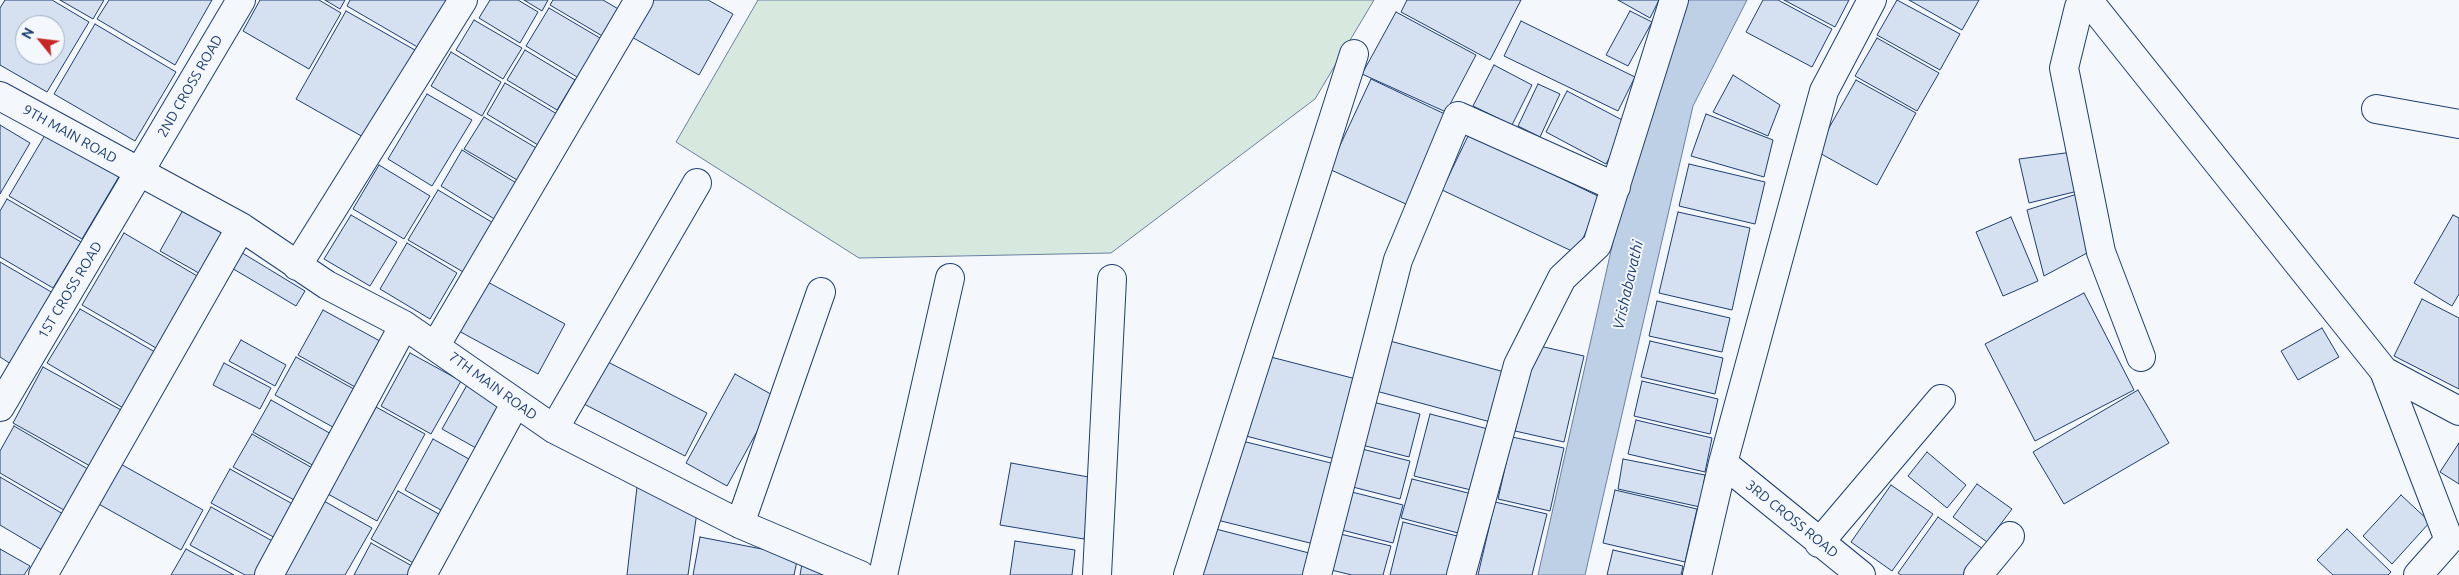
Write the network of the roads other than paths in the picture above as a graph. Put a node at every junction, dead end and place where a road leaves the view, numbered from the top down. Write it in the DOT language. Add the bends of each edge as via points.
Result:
graph roads {
  1 [pos="241,0"];
  2 [pos="463,0"];
  3 [pos="639,0"];
  4 [pos="1674,0"];
  5 [pos="1872,0"];
  6 [pos="2087,0"];
  7 [pos="1354,54"];
  8 [pos="0,96"];
  9 [pos="2376,108"];
  10 [pos="2459,124"];
  11 [pos="140,172"];
  12 [pos="697,183"];
  13 [pos="1616,187"];
  14 [pos="241,227"];
  15 [pos="296,266"];
  16 [pos="950,278"];
  17 [pos="1112,279"];
  18 [pos="821,292"];
  19 [pos="404,325"];
  20 [pos="436,345"];
  21 [pos="2140,357"];
  22 [pos="2384,371"];
  23 [pos="1942,399"];
  24 [pos="514,404"];
  25 [pos="0,408"];
  26 [pos="2459,411"];
  27 [pos="554,429"];
  28 [pos="1723,463"];
  29 [pos="740,524"];
  30 [pos="2010,536"];
  31 [pos="1820,543"];
  32 [pos="2454,543"];
  33 [pos="43,575"];
  34 [pos="269,575"];
  35 [pos="422,575"];
  36 [pos="860,575"];
  37 [pos="883,575"];
  38 [pos="1097,575"];
  39 [pos="1188,575"];
  40 [pos="1317,575"];
  41 [pos="1460,575"];
  42 [pos="1697,575"];
  43 [pos="1861,575"];
  44 [pos="1978,575"];
  45 [pos="2418,575"];
  1 -- 11 [label="street, 2ND CROSS ROAD"];
  2 -- 15 [label="street"];
  3 -- 20 [label="street"];
  4 -- 13 [label="street"];
  5 -- 28 [label="street" via="1824,91"];
  6 -- 21 [label="street" via="2079,7 2064,68 2101,252"];
  6 -- 22 [label="street"];
  7 -- 39 [label="street"];
  8 -- 11 [label="street, 9TH MAIN ROAD"];
  9 -- 10 [label="street"];
  11 -- 14 [label="street, 7TH MAIN ROAD"];
  11 -- 25 [label="street, 1ST CROSS ROAD"];
  12 -- 27 [label="street"];
  13 -- 40 [label="street" via="1458,116 1398,260"];
  13 -- 41 [label="street" via="1598,246 1562,278 1518,365"];
  14 -- 15 [label="street, 7TH MAIN ROAD"];
  14 -- 33 [label="street"];
  15 -- 19 [label="street, 7TH MAIN ROAD"];
  16 -- 37 [label="street"];
  17 -- 38 [label="street"];
  18 -- 29 [label="street"];
  19 -- 20 [label="street, 7TH MAIN ROAD"];
  19 -- 34 [label="street"];
  20 -- 24 [label="street, 7TH MAIN ROAD"];
  22 -- 26 [label="street"];
  22 -- 32 [label="street"];
  23 -- 31 [label="street"];
  24 -- 27 [label="street, 7TH MAIN ROAD"];
  24 -- 35 [label="street"];
  27 -- 29 [label="street, 7TH MAIN ROAD"];
  28 -- 31 [label="street, 3RD CROSS ROAD"];
  28 -- 42 [label="street"];
  29 -- 36 [label="street, 7TH MAIN ROAD"];
  30 -- 44 [label="street"];
  31 -- 43 [label="street, 3RD CROSS ROAD"];
  32 -- 45 [label="street"];
}
